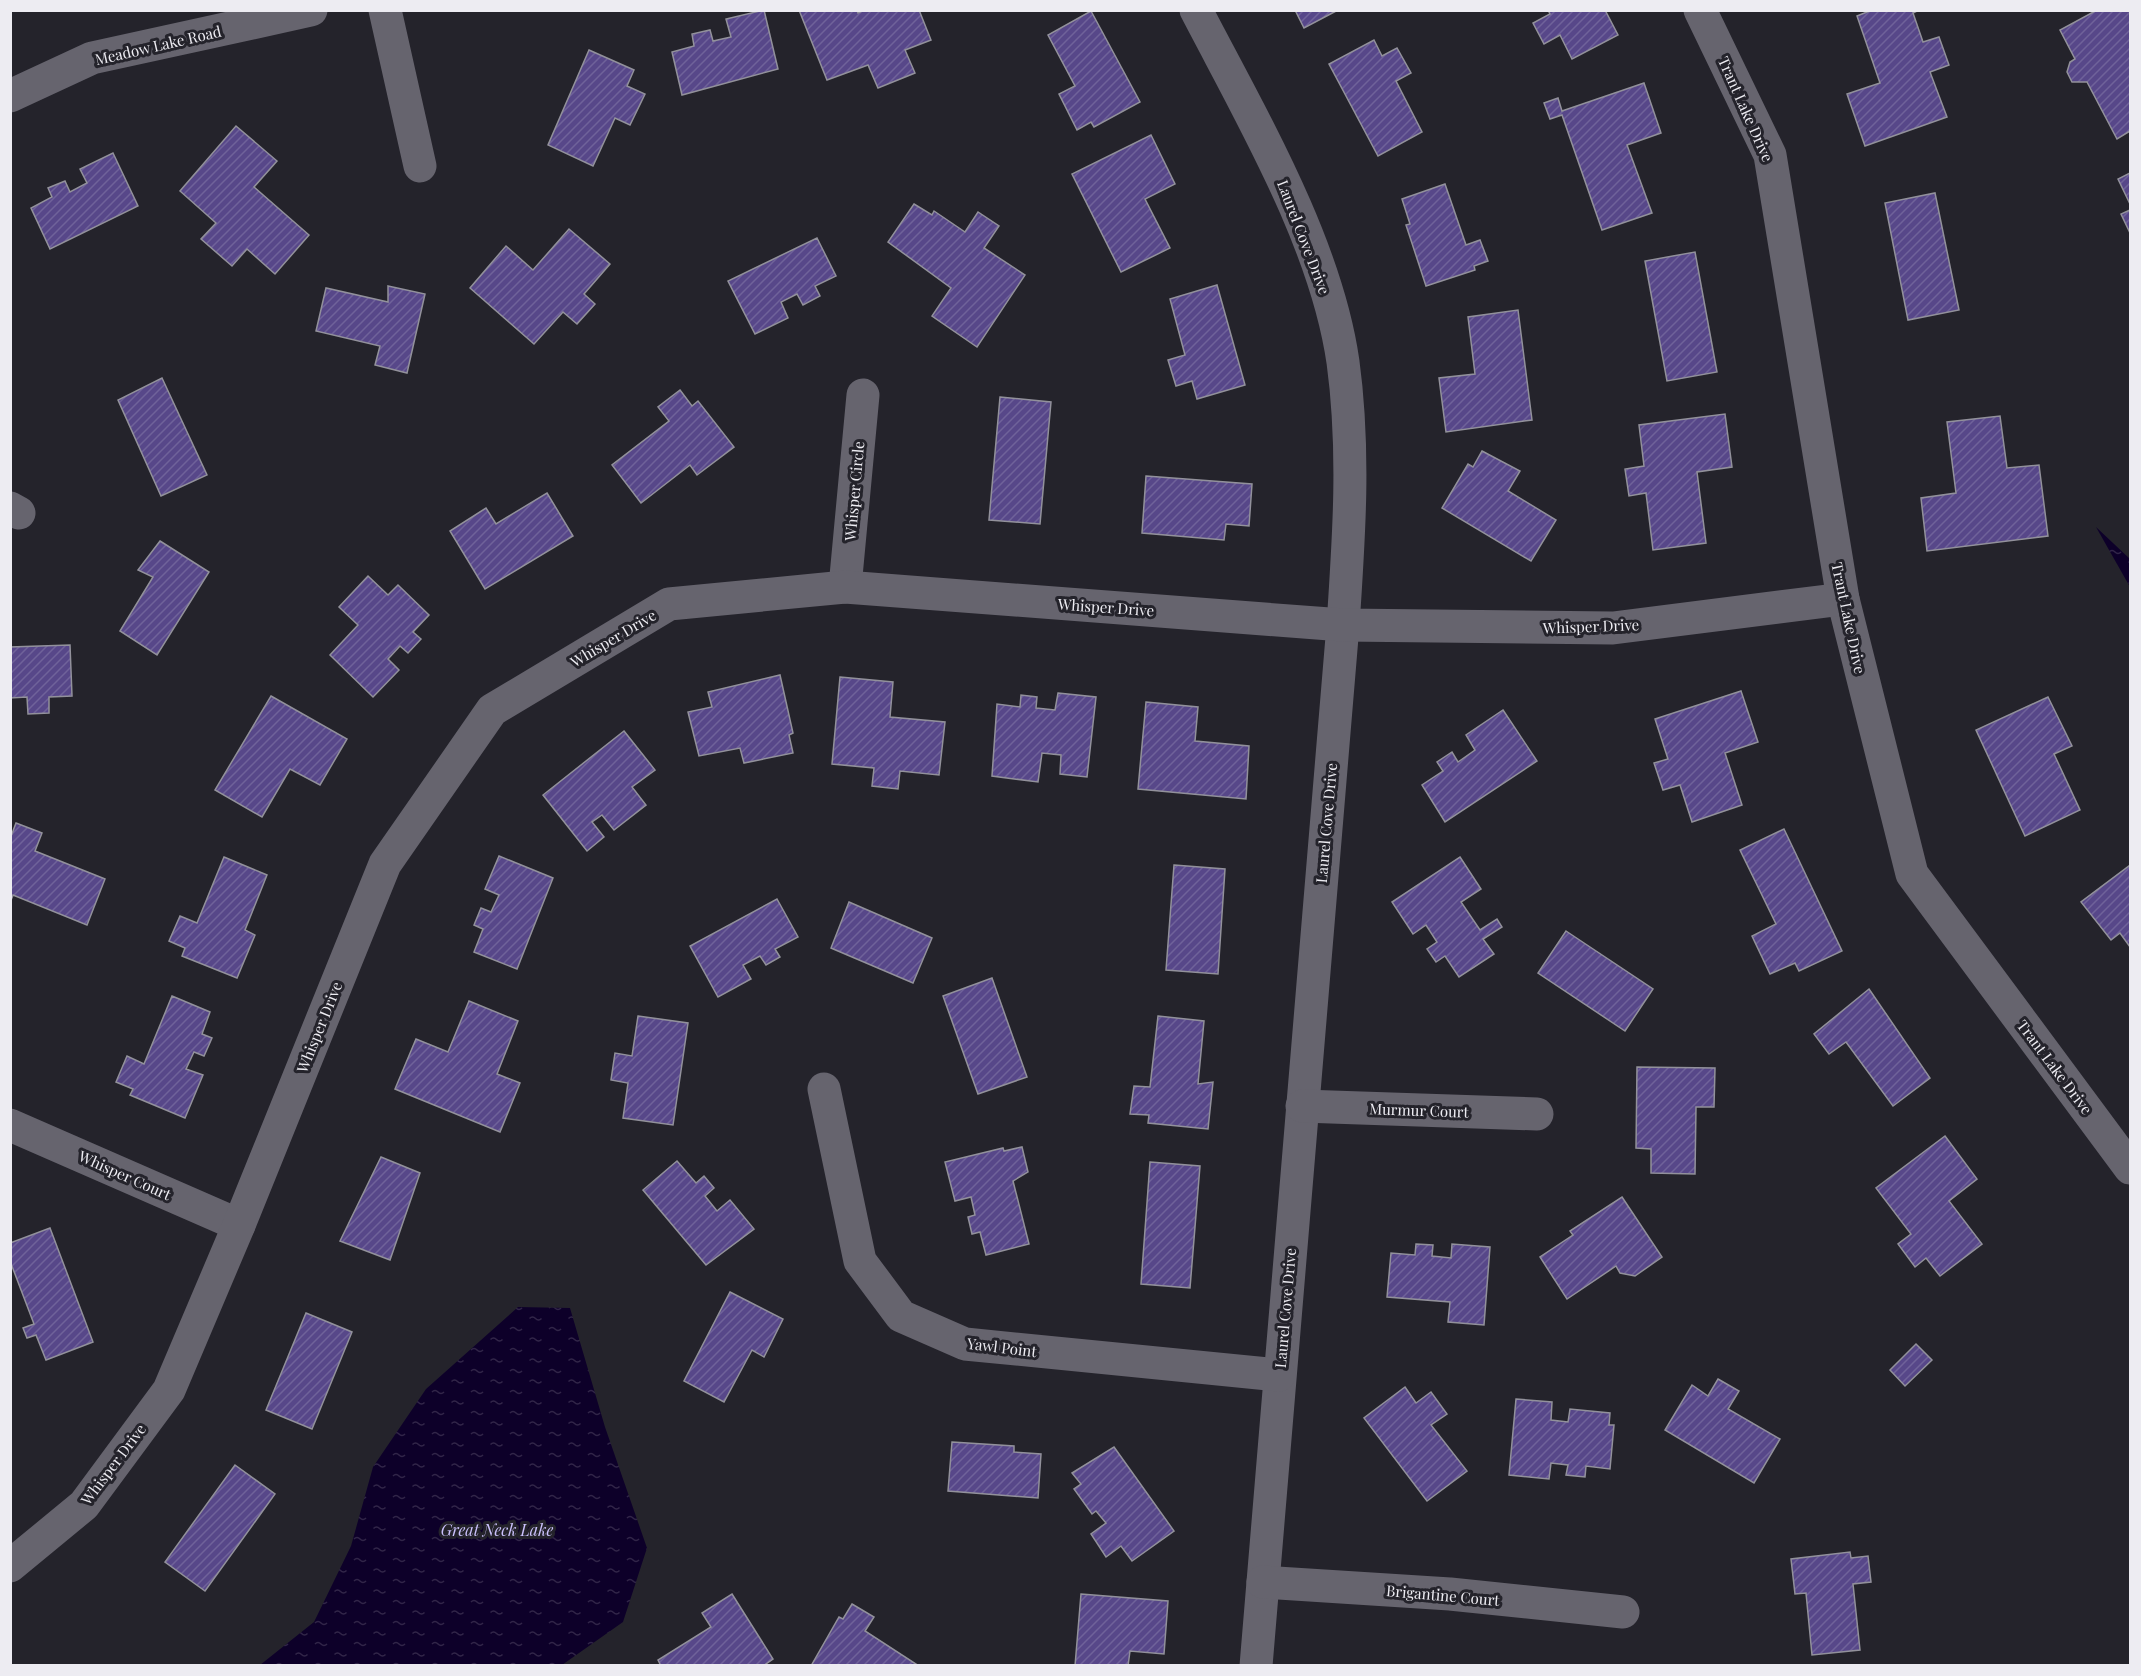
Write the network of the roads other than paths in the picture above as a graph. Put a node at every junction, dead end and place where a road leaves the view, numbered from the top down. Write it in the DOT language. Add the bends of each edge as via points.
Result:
graph roads {
  1 [pos="311,10"];
  2 [pos="385,10"];
  3 [pos="1196,10"];
  4 [pos="1700,10"];
  5 [pos="10,96"];
  6 [pos="420,166"];
  7 [pos="863,396"];
  8 [pos="845,586"];
  9 [pos="1843,599"];
  10 [pos="1343,625"];
  11 [pos="824,1089"];
  12 [pos="1302,1106"];
  13 [pos="1536,1114"];
  14 [pos="10,1125"];
  15 [pos="2130,1168"];
  16 [pos="239,1225"];
  17 [pos="1279,1375"];
  18 [pos="10,1566"];
  19 [pos="1263,1582"];
  20 [pos="1623,1612"];
  21 [pos="1256,1665"];
  1 -- 5 [label="street, Meadow Lake Road" via="92,58"];
  2 -- 6 [label="street"];
  3 -- 10 [label="street, Laurel Cove Drive" via="1272,156 1316,261 1333,317 1350,435 1351,511"];
  4 -- 9 [label="street, Trant Lake Drive" via="1770,155"];
  7 -- 8 [label="street, Whisper Circle"];
  8 -- 10 [label="street, Whisper Drive"];
  8 -- 16 [label="street, Whisper Drive" via="669,604 492,710 385,864"];
  9 -- 10 [label="street, Whisper Drive" via="1613,628"];
  9 -- 15 [label="street, Trant Lake Drive" via="1912,874"];
  10 -- 12 [label="street, Laurel Cove Drive"];
  11 -- 17 [label="street, Yawl Point" via="860,1261 901,1316 965,1344"];
  12 -- 13 [label="street, Murmur Court"];
  12 -- 17 [label="street, Laurel Cove Drive"];
  14 -- 16 [label="street, Whisper Court"];
  16 -- 18 [label="street, Whisper Drive" via="169,1390 84,1505"];
  17 -- 19 [label="street, Laurel Cove Drive"];
  19 -- 20 [label="street, Brigantine Court" via="1450,1594"];
  19 -- 21 [label="street, Laurel Cove Drive"];
}
